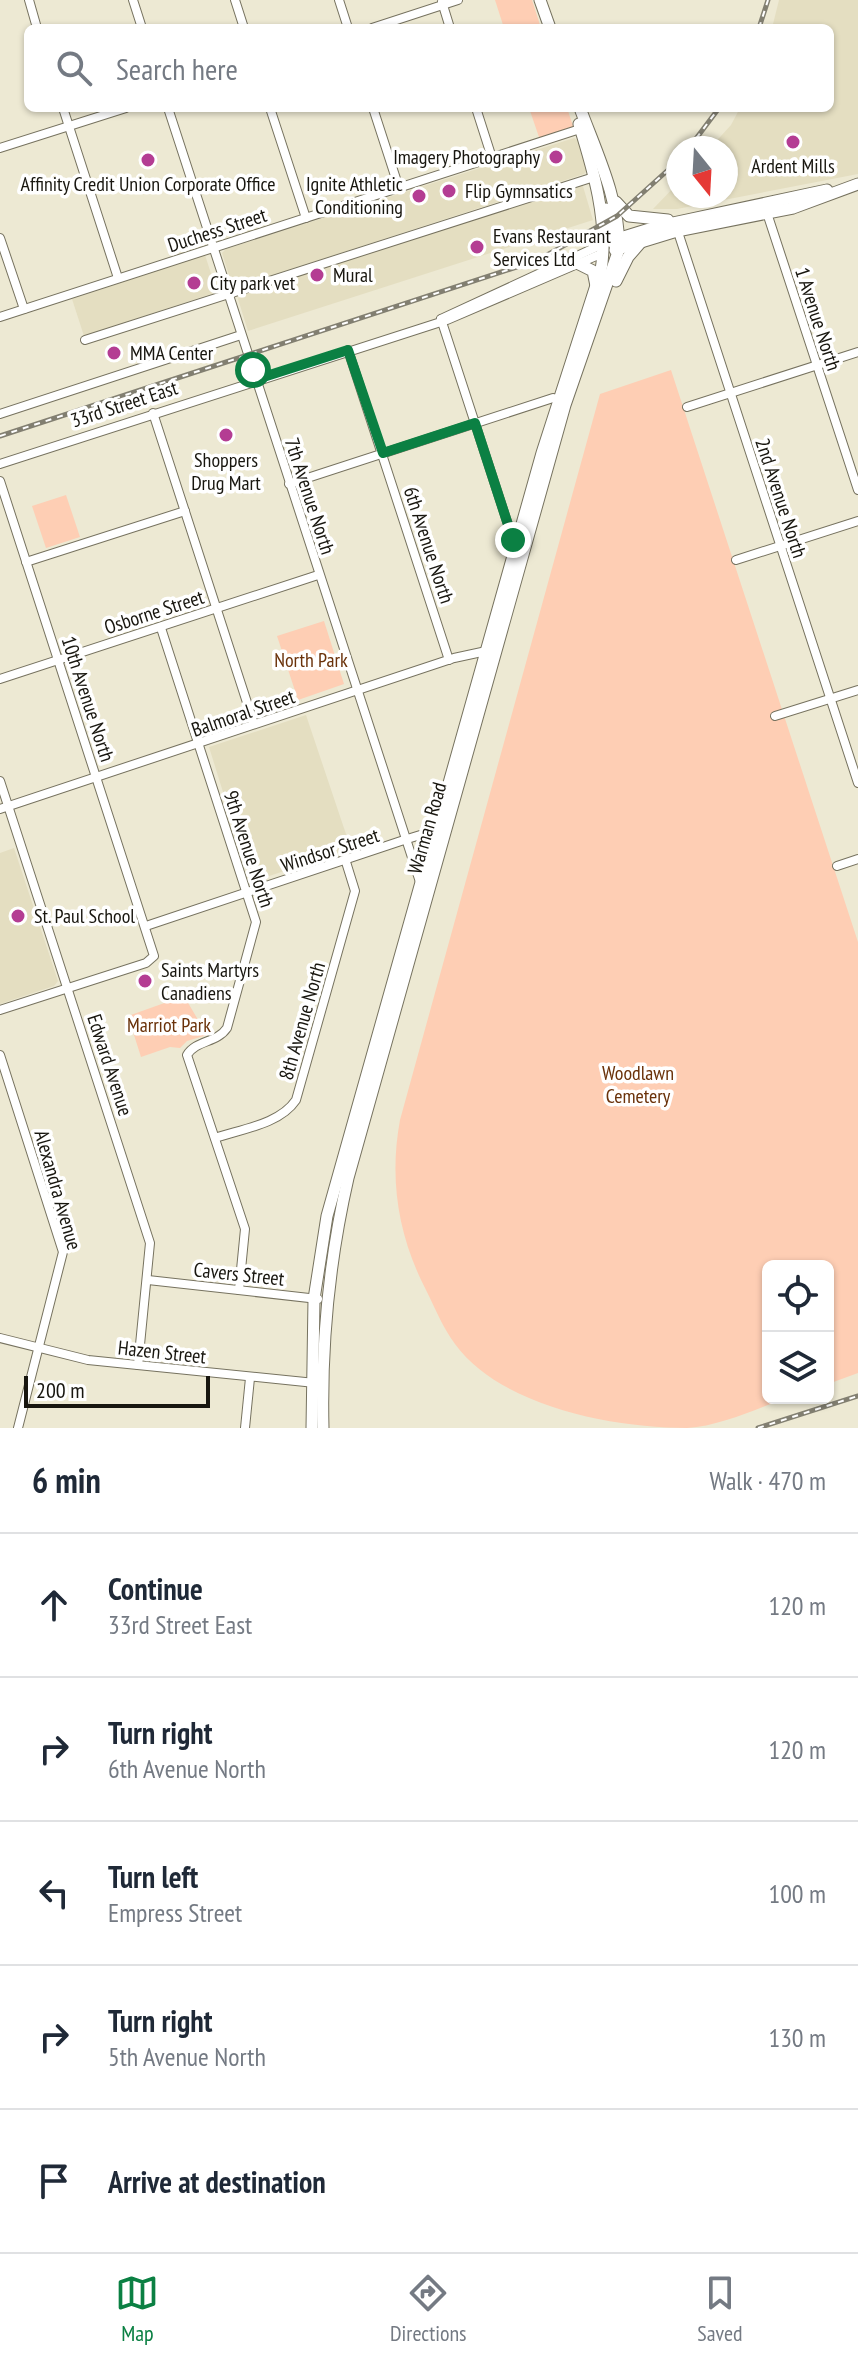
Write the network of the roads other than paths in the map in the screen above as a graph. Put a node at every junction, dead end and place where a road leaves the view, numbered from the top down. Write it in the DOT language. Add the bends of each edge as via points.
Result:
graph roads {
  1 [pos="29,0"];
  2 [pos="133,0"];
  3 [pos="235,0"];
  4 [pos="339,0"];
  5 [pos="458,0"];
  6 [pos="540,0"];
  7 [pos="442,2"];
  8 [pos="36,24"];
  9 [pos="141,24"];
  10 [pos="243,24"];
  11 [pos="347,24"];
  12 [pos="383,24"];
  13 [pos="449,24"];
  14 [pos="549,24"];
  15 [pos="64,112"];
  16 [pos="113,112"];
  17 [pos="169,112"];
  18 [pos="271,112"];
  19 [pos="374,112"];
  20 [pos="477,112"];
  21 [pos="575,112"];
  22 [pos="581,112"];
  23 [pos="69,126"];
  24 [pos="580,129"];
  25 [pos="0,148"];
  26 [pos="492,158"];
  27 [pos="600,177"];
  28 [pos="857,184"];
  29 [pos="399,188"];
  30 [pos="765,208"];
  31 [pos="306,218"];
  32 [pos="688,220"];
  33 [pos="676,227"];
  34 [pos="0,238"];
  35 [pos="643,241"];
  36 [pos="611,245"];
  37 [pos="213,247"];
  38 [pos="577,263"];
  39 [pos="118,278"];
  40 [pos="596,291"];
  41 [pos="227,294"];
  42 [pos="24,309"];
  43 [pos="600,309"];
  44 [pos="0,317"];
  45 [pos="441,319"];
  46 [pos="241,335"];
  47 [pos="85,340"];
  48 [pos="348,350"];
  49 [pos="858,352"];
  50 [pos="816,366"];
  51 [pos="254,380"];
  52 [pos="730,393"];
  53 [pos="558,400"];
  54 [pos="687,407"];
  55 [pos="153,413"];
  56 [pos="0,414"];
  57 [pos="475,423"];
  58 [pos="383,453"];
  59 [pos="0,464"];
  60 [pos="0,481"];
  61 [pos="289,484"];
  62 [pos="858,490"];
  63 [pos="185,511"];
  64 [pos="858,521"];
  65 [pos="780,546"];
  66 [pos="516,549"];
  67 [pos="736,560"];
  68 [pos="26,562"];
  69 [pos="318,575"];
  70 [pos="217,609"];
  71 [pos="161,628"];
  72 [pos="491,650"];
  73 [pos="58,660"];
  74 [pos="449,660"];
  75 [pos="0,679"];
  76 [pos="858,690"];
  77 [pos="356,691"];
  78 [pos="830,699"];
  79 [pos="775,716"];
  80 [pos="254,724"];
  81 [pos="198,743"];
  82 [pos="97,779"];
  83 [pos="0,781"];
  84 [pos="858,783"];
  85 [pos="4,808"];
  86 [pos="434,834"];
  87 [pos="404,840"];
  88 [pos="858,859"];
  89 [pos="346,862"];
  90 [pos="837,866"];
  91 [pos="424,887"];
  92 [pos="247,894"];
  93 [pos="146,926"];
  94 [pos="68,988"];
  95 [pos="0,1010"];
  96 [pos="0,1055"];
  97 [pos="215,1138"];
  98 [pos="148,1280"];
  99 [pos="239,1290"];
  100 [pos="314,1299"];
  101 [pos="327,1299"];
  102 [pos="0,1338"];
  103 [pos="40,1349"];
  104 [pos="138,1365"];
  105 [pos="250,1378"];
  106 [pos="316,1383"];
  107 [pos="18,1428"];
  108 [pos="245,1428"];
  109 [pos="312,1428"];
  110 [pos="323,1428"];
  1 -- 8 [label="street"];
  2 -- 9 [label="street"];
  3 -- 10 [label="street"];
  4 -- 11 [label="street"];
  5 -- 7 [label="street"];
  6 -- 14 [label="main road"];
  7 -- 12 [label="street"];
  7 -- 13 [label="street"];
  15 -- 23 [label="street"];
  16 -- 23 [label="street"];
  17 -- 37 [label="street, 7th Avenue North"];
  18 -- 31 [label="street"];
  19 -- 29 [label="street"];
  20 -- 26 [label="street"];
  21 -- 24 [label="main road"];
  22 -- 27 [label="main road"];
  23 -- 25 [label="street"];
  23 -- 39 [label="street"];
  24 -- 26 [label="street, Duchess Street"];
  24 -- 27 [label="main road"];
  26 -- 29 [label="street, Duchess Street"];
  27 -- 32 [label="main road" via="629,216"];
  27 -- 36 [label="main road"];
  27 -- 36 [label="main road"];
  27 -- 41 [label="street"];
  28 -- 30 [label="main road, 33rd Street East" via="818,200"];
  29 -- 31 [label="street, Duchess Street"];
  30 -- 32 [label="main road, 33rd Street East"];
  30 -- 33 [label="main road, 33rd Street East"];
  30 -- 50 [label="street, 1 Avenue North"];
  31 -- 37 [label="street, Duchess Street"];
  32 -- 33 [label="main road, 33rd Street East"];
  33 -- 35 [label="main road, 33rd Street East"];
  33 -- 36 [label="main road, 33rd Street East"];
  33 -- 52 [label="street, 2nd Avenue North"];
  34 -- 42 [label="street"];
  35 -- 36 [label="main road, 33rd Street East"];
  35 -- 43 [label="main road" via="628,257"];
  36 -- 38 [label="street, 33rd Street East"];
  36 -- 40 [label="main road, Warman Road"];
  36 -- 43 [label="main road, Warman Road"];
  36 -- 45 [label="street, 33rd Street East"];
  37 -- 39 [label="street, Duchess Street"];
  37 -- 41 [label="street, 7th Avenue North"];
  38 -- 40 [label="main road" via="593,271"];
  38 -- 45 [label="street, 33rd Street East"];
  39 -- 42 [label="street, Duchess Street"];
  40 -- 53 [label="main road, Warman Road"];
  41 -- 46 [label="street, 7th Avenue North"];
  41 -- 47 [label="street"];
  42 -- 44 [label="street, Duchess Street"];
  43 -- 72 [label="main road, Warman Road" via="565,405"];
  45 -- 48 [label="street, 33rd Street East"];
  45 -- 57 [label="street"];
  46 -- 51 [label="street, 7th Avenue North"];
  46 -- 56 [label="street"];
  48 -- 51 [label="street, 33rd Street East"];
  48 -- 58 [label="street, 6th Avenue North"];
  49 -- 50 [label="street"];
  50 -- 52 [label="street"];
  50 -- 62 [label="street, 1 Avenue North"];
  51 -- 55 [label="street, 33rd Street East"];
  51 -- 61 [label="street, 7th Avenue North"];
  52 -- 54 [label="street"];
  52 -- 65 [label="street, 2nd Avenue North"];
  53 -- 57 [label="street"];
  53 -- 66 [label="main road, Warman Road"];
  55 -- 59 [label="street, 33rd Street East"];
  55 -- 63 [label="street"];
  57 -- 58 [label="street"];
  57 -- 66 [label="street"];
  58 -- 61 [label="street"];
  58 -- 74 [label="street, 6th Avenue North"];
  60 -- 68 [label="street, 10th Avenue North"];
  61 -- 69 [label="street, 7th Avenue North"];
  63 -- 68 [label="street"];
  63 -- 70 [label="street"];
  64 -- 65 [label="street"];
  65 -- 67 [label="street"];
  65 -- 78 [label="street, 2nd Avenue North"];
  66 -- 72 [label="main road, Warman Road"];
  68 -- 73 [label="street, 10th Avenue North"];
  69 -- 70 [label="street, Osborne Street"];
  69 -- 77 [label="street, 7th Avenue North"];
  70 -- 71 [label="street, Osborne Street"];
  70 -- 80 [label="street"];
  71 -- 73 [label="street, Osborne Street"];
  71 -- 81 [label="street, 9th Avenue North"];
  72 -- 74 [label="street, Balmoral Street"];
  72 -- 86 [label="main road, Warman Road"];
  72 -- 91 [label="main road, Warman Road"];
  73 -- 75 [label="street, Osborne Street"];
  73 -- 82 [label="street, 10th Avenue North"];
  74 -- 77 [label="street, Balmoral Street"];
  76 -- 78 [label="street"];
  77 -- 80 [label="street, Balmoral Street"];
  77 -- 87 [label="street, 7th Avenue North"];
  78 -- 79 [label="street"];
  78 -- 84 [label="street, 2nd Avenue North"];
  80 -- 81 [label="street, Balmoral Street"];
  81 -- 82 [label="street, Balmoral Street"];
  81 -- 92 [label="street, 9th Avenue North"];
  82 -- 85 [label="street, Balmoral Street"];
  82 -- 93 [label="street, 10th Avenue North"];
  83 -- 85 [label="street, Edward Avenue"];
  85 -- 94 [label="street, Edward Avenue"];
  86 -- 87 [label="street, Windsor Street"];
  86 -- 91 [label="main road, Warman Road"];
  87 -- 89 [label="street, Windsor Street"];
  87 -- 91 [label="street, 7th Avenue North"];
  88 -- 90 [label="street"];
  89 -- 92 [label="street, Windsor Street"];
  89 -- 97 [label="street, 8th Avenue North" via="355,891 296,1100 277,1118"];
  91 -- 100 [label="main road, Warman Road" via="337,1174"];
  91 -- 101 [label="main road, Warman Road" via="335,1231"];
  92 -- 93 [label="street, Windsor Street"];
  92 -- 97 [label="street, 9th Avenue North" via="256,922 227,1028 221,1037 193,1047 187,1055"];
  93 -- 94 [label="street" via="151,960"];
  94 -- 95 [label="street"];
  94 -- 98 [label="street, Edward Avenue" via="150,1243"];
  96 -- 103 [label="street, Alexandra Avenue" via="63,1252"];
  97 -- 99 [label="street, 9th Avenue North" via="245,1229"];
  98 -- 99 [label="street, Cavers Street"];
  98 -- 104 [label="street, Edward Avenue"];
  99 -- 100 [label="street, Cavers Street"];
  100 -- 101 [label="street, Cavers Street"];
  100 -- 106 [label="main road, Warman Road"];
  101 -- 106 [label="main road, Warman Road"];
  102 -- 103 [label="street, Hazen Street"];
  103 -- 104 [label="street, Hazen Street"];
  103 -- 107 [label="street, Alexandra Avenue"];
  104 -- 105 [label="street, Hazen Street"];
  105 -- 106 [label="street, Hazen Street"];
  105 -- 108 [label="street"];
  106 -- 109 [label="main road, Warman Road"];
  106 -- 110 [label="main road, Warman Road"];
}
